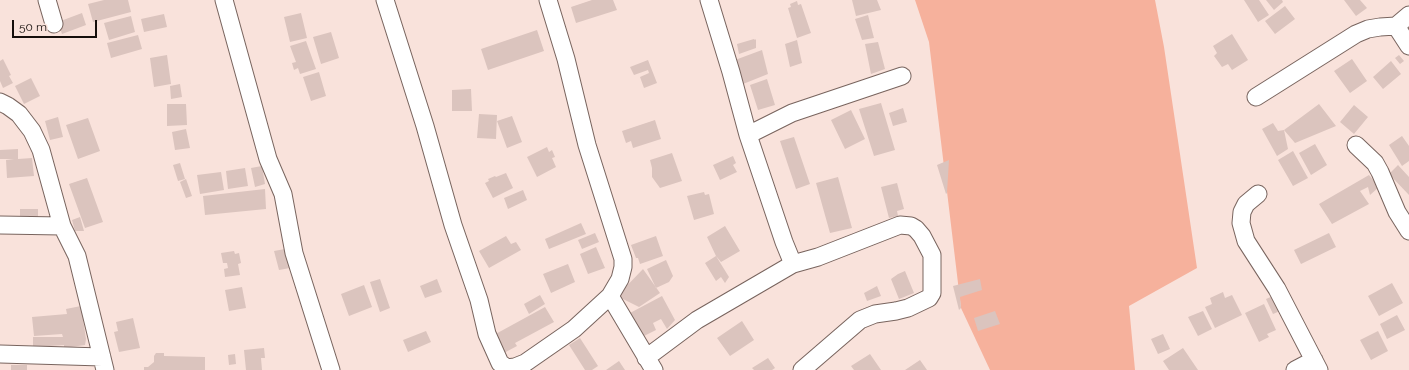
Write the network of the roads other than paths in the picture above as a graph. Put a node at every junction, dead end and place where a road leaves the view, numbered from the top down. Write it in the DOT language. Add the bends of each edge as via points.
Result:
graph roads {
  1 [pos="47,0"];
  2 [pos="385,0"];
  3 [pos="548,0"];
  4 [pos="709,0"];
  5 [pos="229,2"];
  6 [pos="1409,15"];
  7 [pos="54,24"];
  8 [pos="1396,26"];
  9 [pos="1409,46"];
  10 [pos="902,76"];
  11 [pos="1256,97"];
  12 [pos="1,101"];
  13 [pos="748,135"];
  14 [pos="1356,145"];
  15 [pos="1258,194"];
  16 [pos="0,226"];
  17 [pos="62,226"];
  18 [pos="1409,231"];
  19 [pos="793,264"];
  20 [pos="610,296"];
  21 [pos="0,354"];
  22 [pos="104,363"];
  23 [pos="650,364"];
  24 [pos="1316,365"];
  25 [pos="331,370"];
  26 [pos="802,370"];
  27 [pos="1295,370"];
  1 -- 7 [label="street"];
  2 -- 20 [label="street" via="453,225 479,300 487,334 500,363 507,368 525,363 574,329"];
  3 -- 20 [label="street" via="566,59 587,145 623,259 620,279"];
  4 -- 13 [label="street"];
  5 -- 25 [label="street" via="268,159 283,194 294,253"];
  6 -- 8 [label="street"];
  8 -- 9 [label="street"];
  8 -- 11 [label="street" via="1368,29 1356,34"];
  10 -- 13 [label="street" via="792,113"];
  12 -- 17 [label="street" via="19,114 35,137"];
  13 -- 19 [label="street"];
  14 -- 18 [label="street" via="1375,163"];
  15 -- 24 [label="street" via="1246,204 1242,212 1241,223 1246,241 1277,289"];
  16 -- 17 [label="street"];
  17 -- 22 [label="street" via="77,256"];
  19 -- 23 [label="street" via="703,316"];
  19 -- 26 [label="street" via="818,257 900,224 916,229 932,255 930,298 908,308 860,320"];
  20 -- 23 [label="street"];
  21 -- 22 [label="street"];
  24 -- 27 [label="street"];
}
